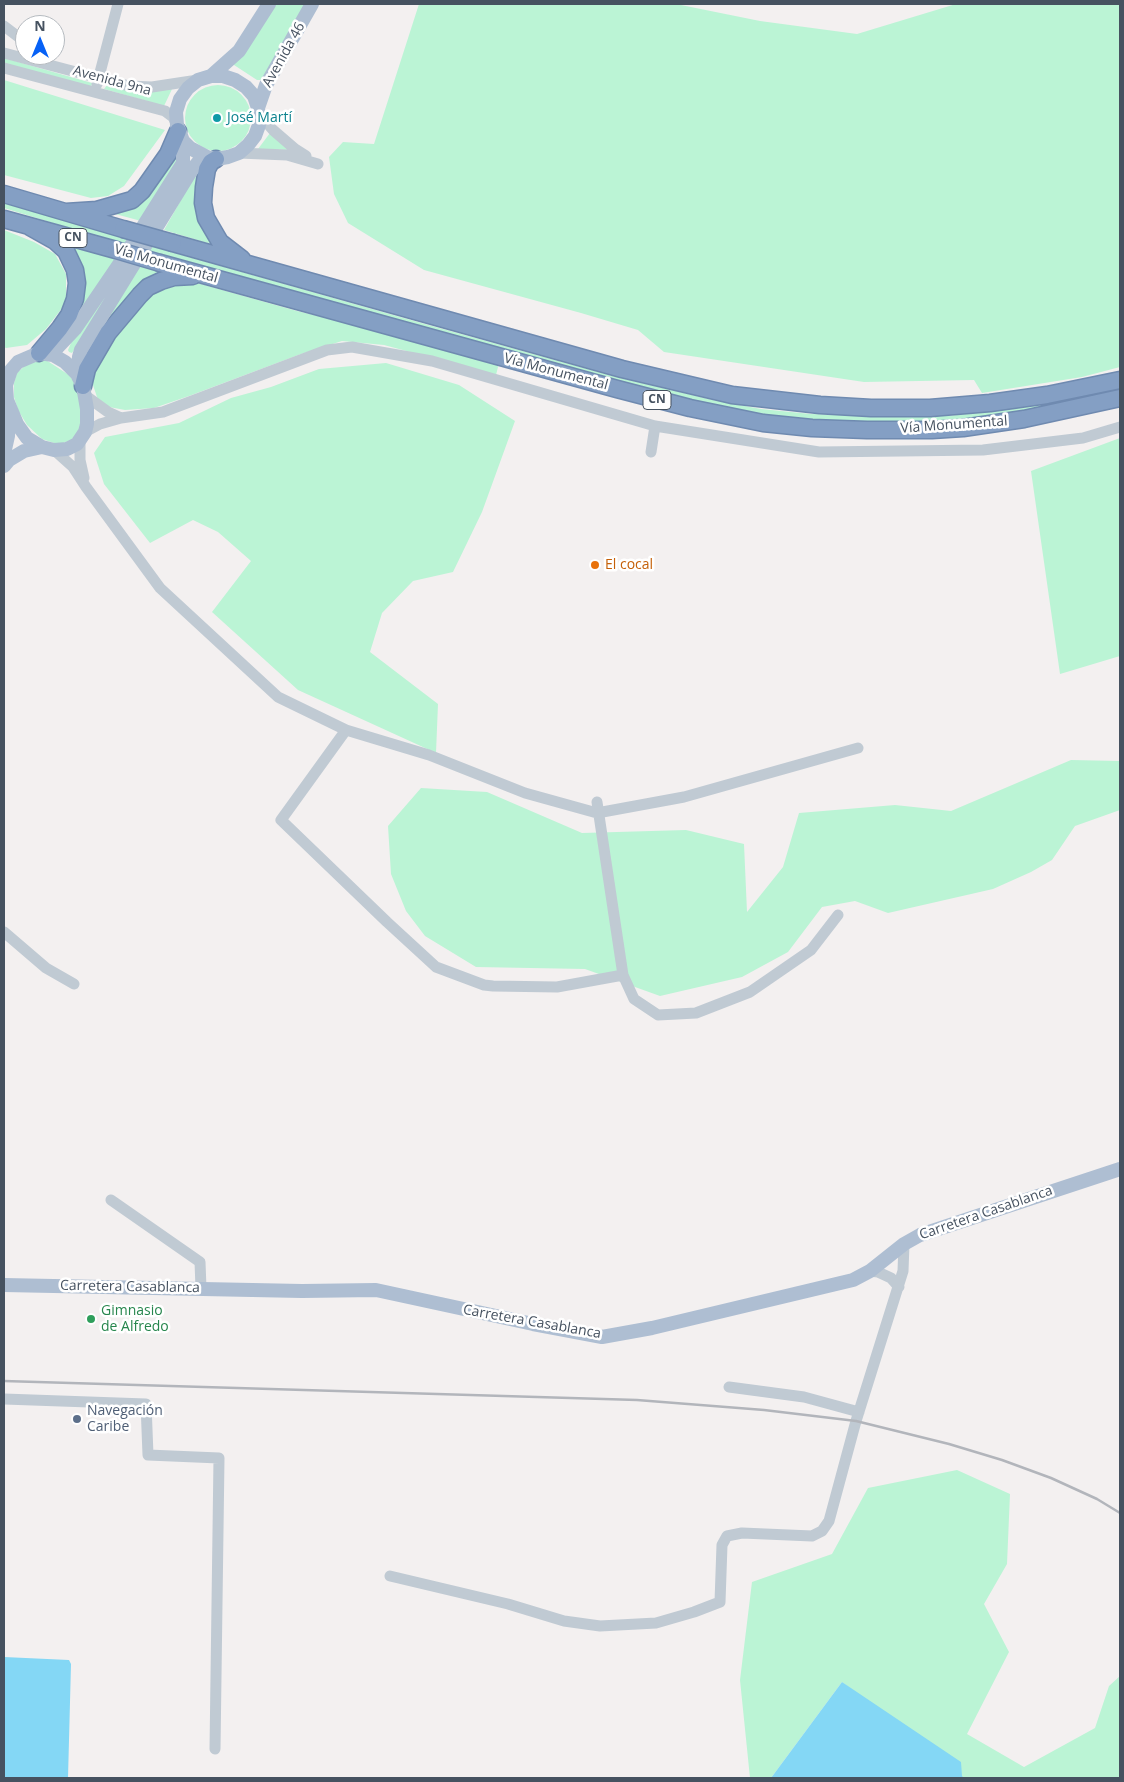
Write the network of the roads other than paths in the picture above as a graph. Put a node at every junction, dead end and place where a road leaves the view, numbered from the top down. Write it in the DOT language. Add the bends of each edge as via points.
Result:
graph roads {
  1 [pos="118,4"];
  2 [pos="269,4"];
  3 [pos="312,4"];
  4 [pos="4,26"];
  5 [pos="15,34"];
  6 [pos="4,53"];
  7 [pos="57,65"];
  8 [pos="4,68"];
  9 [pos="62,69"];
  10 [pos="99,78"];
  11 [pos="204,78"];
  12 [pos="95,93"];
  13 [pos="259,111"];
  14 [pos="179,132"];
  15 [pos="239,152"];
  16 [pos="211,158"];
  17 [pos="4,194"];
  18 [pos="66,212"];
  19 [pos="4,218"];
  20 [pos="30,227"];
  21 [pos="252,266"];
  22 [pos="205,275"];
  23 [pos="42,353"];
  24 [pos="4,360"];
  25 [pos="18,362"];
  26 [pos="1120,380"];
  27 [pos="82,385"];
  28 [pos="1120,398"];
  29 [pos="7,400"];
  30 [pos="121,418"];
  31 [pos="656,426"];
  32 [pos="1120,427"];
  33 [pos="82,436"];
  34 [pos="48,449"];
  35 [pos="651,452"];
  36 [pos="4,454"];
  37 [pos="4,466"];
  38 [pos="86,487"];
  39 [pos="346,730"];
  40 [pos="858,748"];
  41 [pos="597,808"];
  42 [pos="838,915"];
  43 [pos="4,932"];
  44 [pos="623,975"];
  45 [pos="74,984"];
  46 [pos="1120,1168"];
  47 [pos="111,1200"];
  48 [pos="904,1244"];
  49 [pos="870,1271"];
  50 [pos="4,1285"];
  51 [pos="898,1287"];
  52 [pos="201,1288"];
  53 [pos="730,1388"];
  54 [pos="4,1399"];
  55 [pos="859,1412"];
  56 [pos="390,1576"];
  57 [pos="215,1749"];
  1 -- 10 [label="street"];
  2 -- 11 [label="main road" via="239,52"];
  3 -- 13 [label="main road, Avenida 46" via="266,85"];
  4 -- 5 [label="street"];
  6 -- 9 [label="street, Avenida 9na"];
  7 -- 9 [label="street"];
  8 -- 12 [label="street, Avenida 9na"];
  9 -- 10 [label="street, Avenida 9na"];
  10 -- 11 [label="street, Avenida 9na" via="129,86 152,87"];
  10 -- 12 [label="street"];
  11 -- 13 [label="main road" via="223,76 235,80 254,96"];
  11 -- 14 [label="main road" via="188,88 180,99 176,112"];
  12 -- 14 [label="street, Avenida 9na" via="165,111 173,117"];
  13 -- 15 [label="main road" via="255,136"];
  13 -- 15 [label="street" via="273,130 318,164 287,155"];
  14 -- 16 [label="main road" via="198,154"];
  14 -- 18 [label="highway" via="158,169 132,200 102,209"];
  14 -- 23 [label="main road" via="185,151 183,163 75,329 57,348"];
  15 -- 16 [label="main road" via="228,157"];
  16 -- 21 [label="highway" via="204,187 206,218 220,242"];
  16 -- 27 [label="main road" via="200,160 191,171 81,350"];
  17 -- 18 [label="highway, Vía Monumental / CN"];
  18 -- 21 [label="highway, Vía Monumental / CN, bridge"];
  19 -- 20 [label="highway, Vía Monumental / CN"];
  20 -- 22 [label="highway, Vía Monumental / CN, bridge"];
  20 -- 23 [label="highway" via="66,250 77,283 69,314"];
  21 -- 26 [label="highway, Vía Monumental / CN" via="732,395 820,405 930,408 1038,396"];
  22 -- 27 [label="highway" via="168,279 140,295 103,340 87,368"];
  22 -- 28 [label="highway, Vía Monumental / CN" via="617,389 763,422 812,428 940,429 1031,418"];
  23 -- 25 [label="main road"];
  23 -- 27 [label="main road" via="65,362"];
  24 -- 25 [label="main road"];
  25 -- 29 [label="main road" via="7,379"];
  27 -- 30 [label="street" via="108,412"];
  27 -- 33 [label="main road" via="88,416"];
  29 -- 34 [label="main road" via="27,438"];
  29 -- 36 [label="main road" via="8,428"];
  30 -- 31 [label="street" via="163,412 327,350 352,347 432,361"];
  30 -- 33 [label="street" via="100,424"];
  31 -- 32 [label="street" via="819,452 983,450 1083,438"];
  31 -- 35 [label="street"];
  33 -- 34 [label="main road" via="73,447"];
  33 -- 38 [label="street" via="82,472"];
  34 -- 37 [label="main road" via="24,451"];
  34 -- 38 [label="street" via="73,467"];
  38 -- 39 [label="street" via="160,588 278,697"];
  39 -- 41 [label="street" via="428,755 525,793"];
  39 -- 44 [label="street" via="281,820 436,967 493,986 557,987"];
  40 -- 41 [label="street" via="684,797"];
  41 -- 44 [label="street"];
  42 -- 44 [label="street" via="811,950 750,992 696,1014 658,1015 634,998"];
  43 -- 45 [label="street" via="46,968"];
  46 -- 48 [label="main road, Carretera Casablanca" via="936,1228"];
  47 -- 52 [label="street" via="200,1262"];
  48 -- 49 [label="main road, Carretera Casablanca"];
  48 -- 51 [label="street" via="903,1271"];
  49 -- 51 [label="street" via="892,1278"];
  49 -- 52 [label="main road, Carretera Casablanca" via="853,1280 602,1337 376,1290"];
  50 -- 52 [label="main road, Carretera Casablanca"];
  51 -- 55 [label="street"];
  53 -- 55 [label="street" via="804,1397"];
  54 -- 57 [label="street" via="146,1404 148,1455 219,1458"];
  55 -- 56 [label="street" via="829,1521 822,1531 812,1536 742,1532 727,1536 722,1546 720,1602 694,1612 656,1623 600,1626 564,1621"];
}
